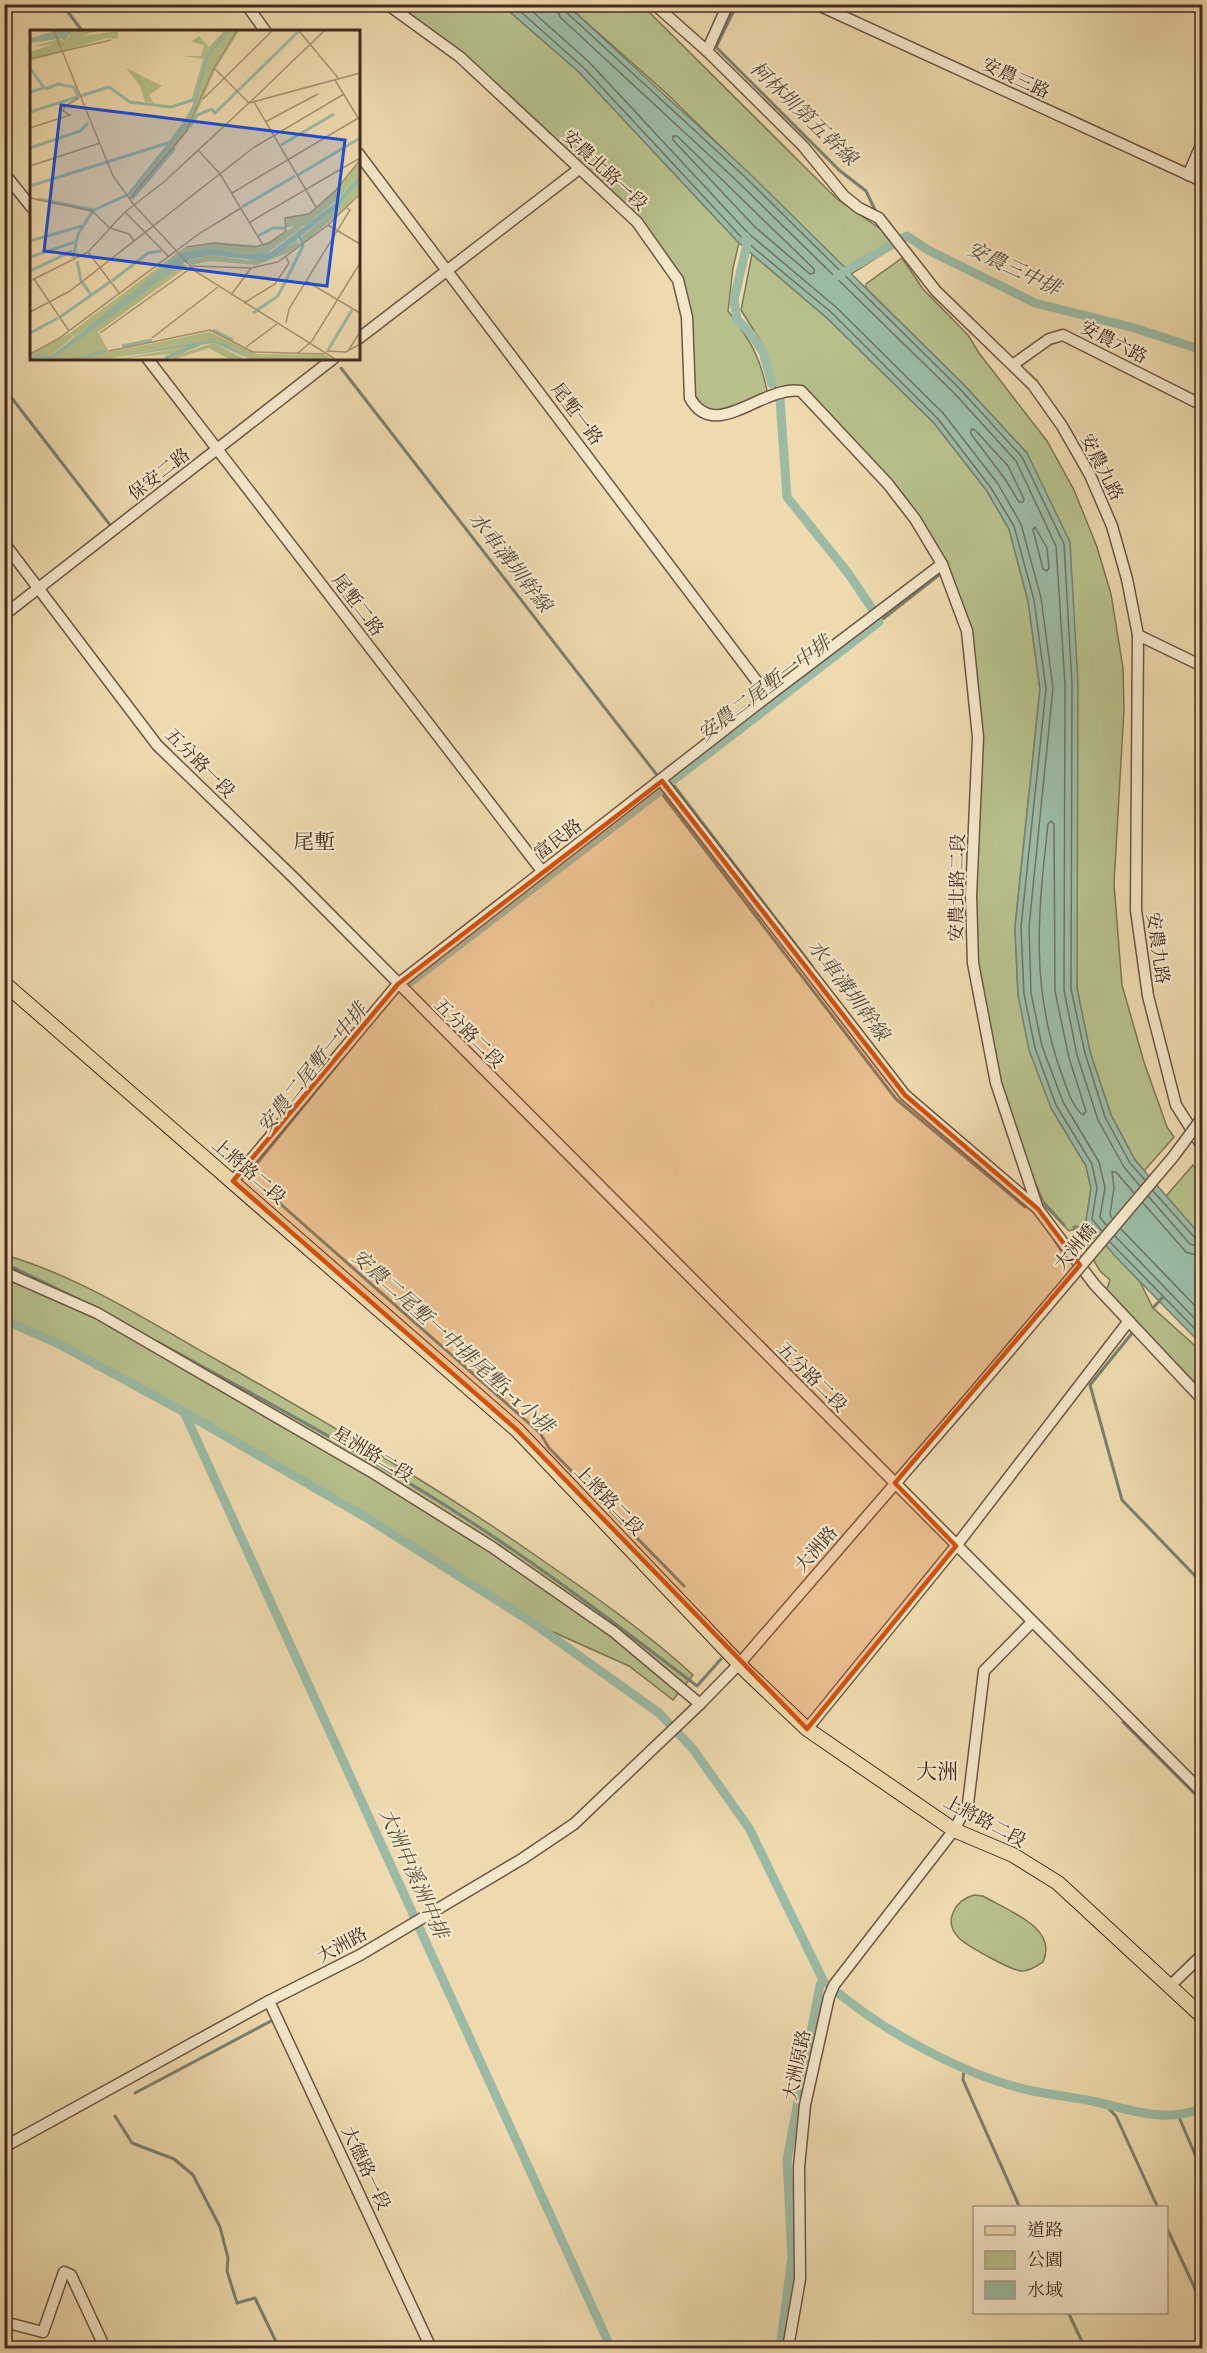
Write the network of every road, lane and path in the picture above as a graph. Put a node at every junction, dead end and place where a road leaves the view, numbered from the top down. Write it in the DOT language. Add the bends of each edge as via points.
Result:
graph roads {
  1 [pos="246,4"];
  2 [pos="387,4"];
  3 [pos="654,4"];
  4 [pos="728,4"];
  5 [pos="816,4"];
  6 [pos="265,30"];
  7 [pos="707,51"];
  8 [pos="1203,143"];
  9 [pos="360,156"];
  10 [pos="579,169"];
  11 [pos="4,173"];
  12 [pos="1188,175"];
  13 [pos="1203,181"];
  14 [pos="30,206"];
  15 [pos="447,270"];
  16 [pos="360,337"];
  17 [pos="149,360"];
  18 [pos="331,360"];
  19 [pos="1014,364"];
  20 [pos="1203,405"];
  21 [pos="218,450"];
  22 [pos="4,543"];
  23 [pos="942,564"];
  24 [pos="39,588"];
  25 [pos="4,615"];
  26 [pos="1138,635"];
  27 [pos="1203,666"];
  28 [pos="768,696"];
  29 [pos="662,781"];
  30 [pos="542,871"];
  31 [pos="4,983"];
  32 [pos="398,984"];
  33 [pos="1203,1118"];
  34 [pos="1203,1146"];
  35 [pos="233,1181"];
  36 [pos="1038,1209"];
  37 [pos="4,1272"];
  38 [pos="1128,1322"];
  39 [pos="971,1396"];
  40 [pos="1203,1399"];
  41 [pos="895,1483"];
  42 [pos="956,1546"];
  43 [pos="1032,1622"];
  44 [pos="740,1663"];
  45 [pos="700,1704"];
  46 [pos="807,1729"];
  47 [pos="1203,1792"];
  48 [pos="954,1830"];
  49 [pos="1203,1955"];
  50 [pos="1171,1985"];
  51 [pos="269,2001"];
  52 [pos="1203,2016"];
  53 [pos="4,2147"];
  54 [pos="4,2322"];
  55 [pos="105,2349"];
  56 [pos="431,2349"];
  57 [pos="788,2349"];
  1 -- 6 [label="street"];
  2 -- 10 [label="street, 安農北路一段" via="460,57"];
  3 -- 7 [label="street, 安農九路"];
  4 -- 7 [label="street"];
  5 -- 12 [label="street, 安農三路"];
  7 -- 19 [label="street, 安農九路" via="802,146 844,196 879,218 936,291"];
  8 -- 12 [label="street"];
  9 -- 15 [label="street, 尾塹一路"];
  10 -- 15 [label="street"];
  10 -- 23 [label="street, 安農北路一段" via="637,222 678,280 687,317 690,398 696,409 711,417 733,413 772,393 801,391 888,483"];
  11 -- 14 [label="street"];
  12 -- 13 [label="street, 安農三路"];
  15 -- 16 [label="street"];
  15 -- 28 [label="street, 尾塹一路"];
  17 -- 21 [label="street, 尾塹二路"];
  18 -- 21 [label="street, 保安二路"];
  19 -- 20 [label="street, 安農六路" via="1049,339 1063,335"];
  19 -- 26 [label="street, 安農九路" via="1062,426 1090,475 1112,526"];
  21 -- 24 [label="street, 保安二路"];
  21 -- 30 [label="street, 尾塹二路"];
  22 -- 24 [label="street, 五分路一段"];
  23 -- 28 [label="street, 富民路"];
  23 -- 36 [label="street, 安農北路二段" via="967,631 978,737 971,896 973,963 996,1083"];
  24 -- 25 [label="street, 保安二路"];
  24 -- 32 [label="street, 五分路一段" via="157,745"];
  26 -- 27 [label="street"];
  26 -- 34 [label="street, 安農九路" via="1136,910 1148,996 1176,1105"];
  28 -- 29 [label="street, 富民路"];
  29 -- 30 [label="street, 富民路"];
  29 -- 36 [label="street" via="904,1095"];
  30 -- 32 [label="street, 富民路"];
  31 -- 35 [label="main road, 上將路二段"];
  32 -- 35 [label="street, 富民路"];
  32 -- 41 [label="street, 五分路二段"];
  33 -- 39 [label="street, 大洲橋, bridge"];
  35 -- 44 [label="main road, 上將路二段" via="517,1430"];
  36 -- 38 [label="street"];
  37 -- 45 [label="street, 星洲路二段" via="97,1313 385,1480 492,1547 614,1632"];
  38 -- 40 [label="street"];
  38 -- 42 [label="street"];
  39 -- 41 [label="street, 大洲路"];
  41 -- 42 [label="street, 五分路二段"];
  41 -- 44 [label="street, 大洲路"];
  42 -- 43 [label="street, 五分路二段"];
  42 -- 46 [label="street"];
  43 -- 47 [label="street, 五分路二段"];
  43 -- 48 [label="street" via="984,1671 968,1804"];
  44 -- 45 [label="street, 大洲路"];
  44 -- 46 [label="main road, 上將路二段"];
  45 -- 51 [label="street, 大洲路" via="574,1824 407,1929"];
  46 -- 48 [label="main road, 上將路二段"];
  48 -- 50 [label="main road, 上將路二段" via="1013,1855 1058,1883"];
  48 -- 57 [label="street, 大洲原路" via="829,1996 805,2105 799,2167 800,2279"];
  49 -- 50 [label="street"];
  50 -- 52 [label="main road, 上將路二段"];
  51 -- 53 [label="street, 大洲路"];
  51 -- 56 [label="street, 大德路一段"];
  54 -- 55 [label="street" via="43,2332 64,2272 71,2275"];
}
